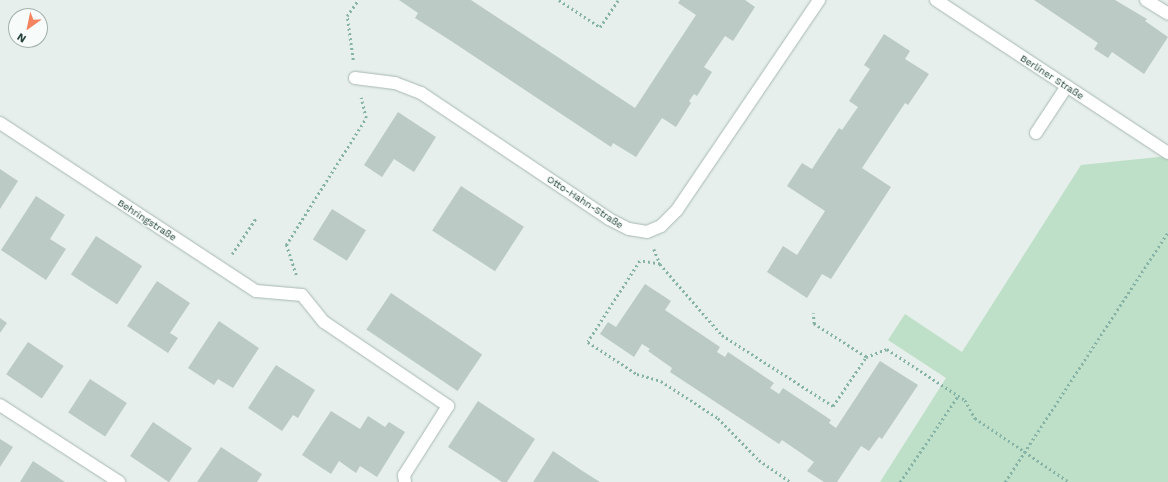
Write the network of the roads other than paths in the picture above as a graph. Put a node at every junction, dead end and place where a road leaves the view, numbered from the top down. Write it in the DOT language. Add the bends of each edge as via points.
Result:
graph roads {
  1 [pos="819,0"];
  2 [pos="936,0"];
  3 [pos="1146,0"];
  4 [pos="1168,14"];
  5 [pos="356,78"];
  6 [pos="1067,86"];
  7 [pos="0,123"];
  8 [pos="1036,133"];
  9 [pos="1168,154"];
  10 [pos="0,405"];
  11 [pos="119,482"];
  12 [pos="405,482"];
  1 -- 5 [label="street, Otto-Hahn-Straße" via="677,210 661,226 647,232 629,229 609,219 421,93 396,83"];
  2 -- 6 [label="street, Berliner Straße"];
  3 -- 4 [label="street"];
  6 -- 8 [label="street"];
  6 -- 9 [label="street, Berliner Straße"];
  7 -- 12 [label="street, Behringstraße" via="256,291 302,295 324,322 448,406 404,475"];
  10 -- 11 [label="street"];
}
